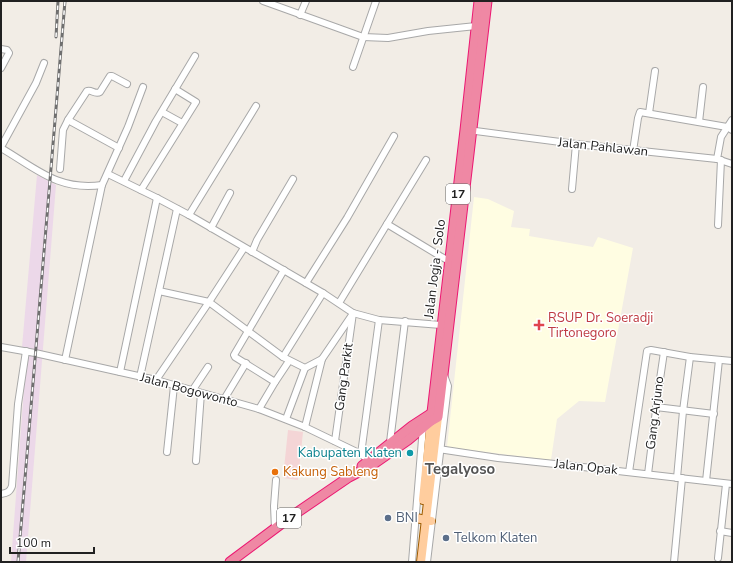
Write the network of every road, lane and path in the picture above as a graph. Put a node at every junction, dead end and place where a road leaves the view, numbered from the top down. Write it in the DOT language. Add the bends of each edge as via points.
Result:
graph roads {
  1 [pos="263,1"];
  2 [pos="306,1"];
  3 [pos="376,1"];
  4 [pos="479,1"];
  5 [pos="487,1"];
  6 [pos="300,15"];
  7 [pos="476,26"];
  8 [pos="363,37"];
  9 [pos="1,49"];
  10 [pos="195,56"];
  11 [pos="44,63"];
  12 [pos="353,67"];
  13 [pos="1,68"];
  14 [pos="655,71"];
  15 [pos="127,84"];
  16 [pos="142,87"];
  17 [pos="703,87"];
  18 [pos="175,89"];
  19 [pos="256,106"];
  20 [pos="162,112"];
  21 [pos="649,113"];
  22 [pos="68,120"];
  23 [pos="732,120"];
  24 [pos="699,122"];
  25 [pos="182,123"];
  26 [pos="729,128"];
  27 [pos="469,131"];
  28 [pos="394,136"];
  29 [pos="576,144"];
  30 [pos="1,148"];
  31 [pos="119,148"];
  32 [pos="633,151"];
  33 [pos="426,160"];
  34 [pos="719,160"];
  35 [pos="732,164"];
  36 [pos="60,169"];
  37 [pos="108,174"];
  38 [pos="293,179"];
  39 [pos="124,181"];
  40 [pos="102,185"];
  41 [pos="572,189"];
  42 [pos="142,190"];
  43 [pos="230,193"];
  44 [pos="157,198"];
  45 [pos="177,209"];
  46 [pos="189,216"];
  47 [pos="387,224"];
  48 [pos="718,225"];
  49 [pos="211,228"];
  50 [pos="244,248"];
  51 [pos="252,252"];
  52 [pos="453,261"];
  53 [pos="284,270"];
  54 [pos="306,283"];
  55 [pos="159,290"];
  56 [pos="323,293"];
  57 [pos="209,302"];
  58 [pos="339,303"];
  59 [pos="353,314"];
  60 [pos="380,320"];
  61 [pos="405,321"];
  62 [pos="441,325"];
  63 [pos="248,331"];
  64 [pos="1,347"];
  65 [pos="26,351"];
  66 [pos="664,352"];
  67 [pos="283,357"];
  68 [pos="690,357"];
  69 [pos="322,359"];
  70 [pos="66,360"];
  71 [pos="719,360"];
  72 [pos="289,361"];
  73 [pos="732,361"];
  74 [pos="246,363"];
  75 [pos="208,367"];
  76 [pos="305,368"];
  77 [pos="120,372"];
  78 [pos="444,375"];
  79 [pos="140,377"];
  80 [pos="156,380"];
  81 [pos="275,382"];
  82 [pos="174,386"];
  83 [pos="192,391"];
  84 [pos="201,393"];
  85 [pos="225,400"];
  86 [pos="656,407"];
  87 [pos="259,409"];
  88 [pos="683,411"];
  89 [pos="714,414"];
  90 [pos="430,418"];
  91 [pos="286,419"];
  92 [pos="305,427"];
  93 [pos="335,441"];
  94 [pos="390,442"];
  95 [pos="434,449"];
  96 [pos="167,452"];
  97 [pos="365,457"];
  98 [pos="196,460"];
  99 [pos="628,472"];
  100 [pos="648,474"];
  101 [pos="349,477"];
  102 [pos="679,478"];
  103 [pos="276,480"];
  104 [pos="706,481"];
  105 [pos="729,484"];
  106 [pos="1,494"];
  107 [pos="429,495"];
  108 [pos="424,520"];
  109 [pos="275,528"];
  110 [pos="720,531"];
  111 [pos="732,533"];
  112 [pos="718,558"];
  113 [pos="231,562"];
  114 [pos="412,562"];
  115 [pos="416,562"];
  116 [pos="421,562"];
  117 [pos="427,562"];
  118 [pos="674,562"];
  1 -- 6 [label="street"];
  2 -- 6 [label="street"];
  3 -- 8 [label="street"];
  4 -- 7 [label="highway, Jalan Jogja - Solo / 17"];
  5 -- 27 [label="highway, Jalan Jogja - Solo / 17"];
  6 -- 8 [label="street"];
  7 -- 8 [label="street" via="388,38"];
  7 -- 27 [label="highway, Jalan Jogja - Solo / 17"];
  8 -- 12 [label="street"];
  9 -- 13 [label="street" via="9,53"];
  10 -- 18 [label="street"];
  11 -- 30 [label="street"];
  14 -- 21 [label="street"];
  15 -- 22 [label="street" via="110,76 100,92 87,91"];
  16 -- 31 [label="street"];
  17 -- 24 [label="street"];
  18 -- 20 [label="street"];
  18 -- 25 [label="street" via="196,102"];
  19 -- 46 [label="street"];
  20 -- 25 [label="street"];
  20 -- 39 [label="street"];
  21 -- 24 [label="street"];
  21 -- 32 [label="street" via="638,114"];
  22 -- 31 [label="street"];
  22 -- 36 [label="street" via="63,130"];
  23 -- 26 [label="street"];
  24 -- 26 [label="street"];
  25 -- 42 [label="street"];
  26 -- 34 [label="street" via="721,137"];
  27 -- 29 [label="street, Jalan Pahlawan"];
  27 -- 52 [label="highway, Jalan Jogja - Solo / 17"];
  28 -- 54 [label="street"];
  29 -- 32 [label="street, Jalan Pahlawan"];
  29 -- 41 [label="street"];
  30 -- 40 [label="street" via="53,180 81,187"];
  31 -- 37 [label="street"];
  32 -- 34 [label="street, Jalan Pahlawan"];
  33 -- 47 [label="street"];
  34 -- 35 [label="street, Jalan Pahlawan"];
  34 -- 48 [label="street"];
  37 -- 39 [label="street"];
  37 -- 40 [label="street"];
  38 -- 51 [label="street"];
  39 -- 42 [label="street"];
  40 -- 70 [label="street"];
  42 -- 44 [label="street"];
  43 -- 49 [label="street"];
  44 -- 45 [label="street"];
  44 -- 77 [label="street"];
  45 -- 46 [label="street"];
  45 -- 55 [label="street"];
  46 -- 49 [label="street"];
  47 -- 52 [label="street"];
  47 -- 58 [label="street"];
  49 -- 50 [label="street"];
  50 -- 51 [label="street"];
  50 -- 57 [label="street"];
  51 -- 53 [label="street"];
  52 -- 62 [label="highway, Jalan Jogja - Solo / 17"];
  52 -- 78 [label="highway, Jalan Jogja - Solo / 17"];
  53 -- 54 [label="street"];
  53 -- 63 [label="street"];
  54 -- 56 [label="street"];
  55 -- 57 [label="street"];
  55 -- 79 [label="street"];
  56 -- 58 [label="street"];
  56 -- 67 [label="street"];
  57 -- 63 [label="street"];
  57 -- 80 [label="street"];
  58 -- 59 [label="street"];
  59 -- 60 [label="street"];
  59 -- 69 [label="street"];
  59 -- 93 [label="street, Gang Parkit"];
  60 -- 61 [label="street"];
  60 -- 97 [label="street"];
  61 -- 62 [label="street"];
  61 -- 94 [label="street"];
  62 -- 90 [label="highway, Jalan Jogja - Solo / 17"];
  63 -- 67 [label="street"];
  63 -- 74 [label="street" via="234,355"];
  64 -- 65 [label="street, Jalan Bogowonto"];
  65 -- 70 [label="street, Jalan Bogowonto"];
  65 -- 106 [label="street" via="18,404 12,486 7,493"];
  66 -- 68 [label="street"];
  66 -- 86 [label="street, Gang Arjuno"];
  66 -- 99 [label="street" via="647,351"];
  67 -- 72 [label="street"];
  68 -- 71 [label="street"];
  68 -- 88 [label="street"];
  69 -- 76 [label="street"];
  69 -- 92 [label="street"];
  70 -- 77 [label="street, Jalan Bogowonto"];
  71 -- 73 [label="street"];
  71 -- 89 [label="street"];
  72 -- 76 [label="street"];
  72 -- 81 [label="street"];
  74 -- 81 [label="street"];
  74 -- 85 [label="street"];
  75 -- 83 [label="street"];
  76 -- 91 [label="street"];
  77 -- 79 [label="street, Jalan Bogowonto"];
  78 -- 90 [label="highway, Jalan Jogja - Solo / 17"];
  78 -- 95 [label="street" via="448,386"];
  79 -- 80 [label="street, Jalan Bogowonto"];
  80 -- 82 [label="street, Jalan Bogowonto"];
  81 -- 87 [label="street"];
  82 -- 83 [label="street, Jalan Bogowonto"];
  82 -- 96 [label="street"];
  83 -- 84 [label="street, Jalan Bogowonto"];
  84 -- 85 [label="street, Jalan Bogowonto"];
  84 -- 98 [label="street"];
  85 -- 87 [label="street, Jalan Bogowonto"];
  86 -- 88 [label="street"];
  86 -- 100 [label="street, Gang Arjuno"];
  87 -- 91 [label="street, Jalan Bogowonto"];
  88 -- 89 [label="street"];
  88 -- 102 [label="street"];
  89 -- 104 [label="street"];
  90 -- 94 [label="highway, 17"];
  90 -- 95 [label="main road"];
  90 -- 101 [label="highway, 17" via="408,440 372,465"];
  90 -- 108 [label="street"];
  91 -- 92 [label="street, Jalan Bogowonto"];
  92 -- 93 [label="street, Jalan Bogowonto"];
  93 -- 97 [label="street, Jalan Bogowonto"];
  94 -- 97 [label="highway, 17"];
  95 -- 99 [label="street, Jalan Opak"];
  95 -- 107 [label="main road"];
  95 -- 107 [label="street"];
  97 -- 101 [label="highway, 17"];
  99 -- 100 [label="street, Jalan Opak"];
  100 -- 102 [label="street, Jalan Opak"];
  101 -- 109 [label="highway, 17"];
  102 -- 104 [label="street, Jalan Opak"];
  102 -- 118 [label="street"];
  103 -- 109 [label="street"];
  104 -- 105 [label="street, Jalan Opak"];
  105 -- 110 [label="street"];
  107 -- 108 [label="main road"];
  108 -- 114 [label="street"];
  108 -- 115 [label="main road"];
  108 -- 116 [label="main road"];
  108 -- 117 [label="street"];
  109 -- 113 [label="highway, 17"];
  110 -- 111 [label="street"];
  110 -- 112 [label="street"];
}
